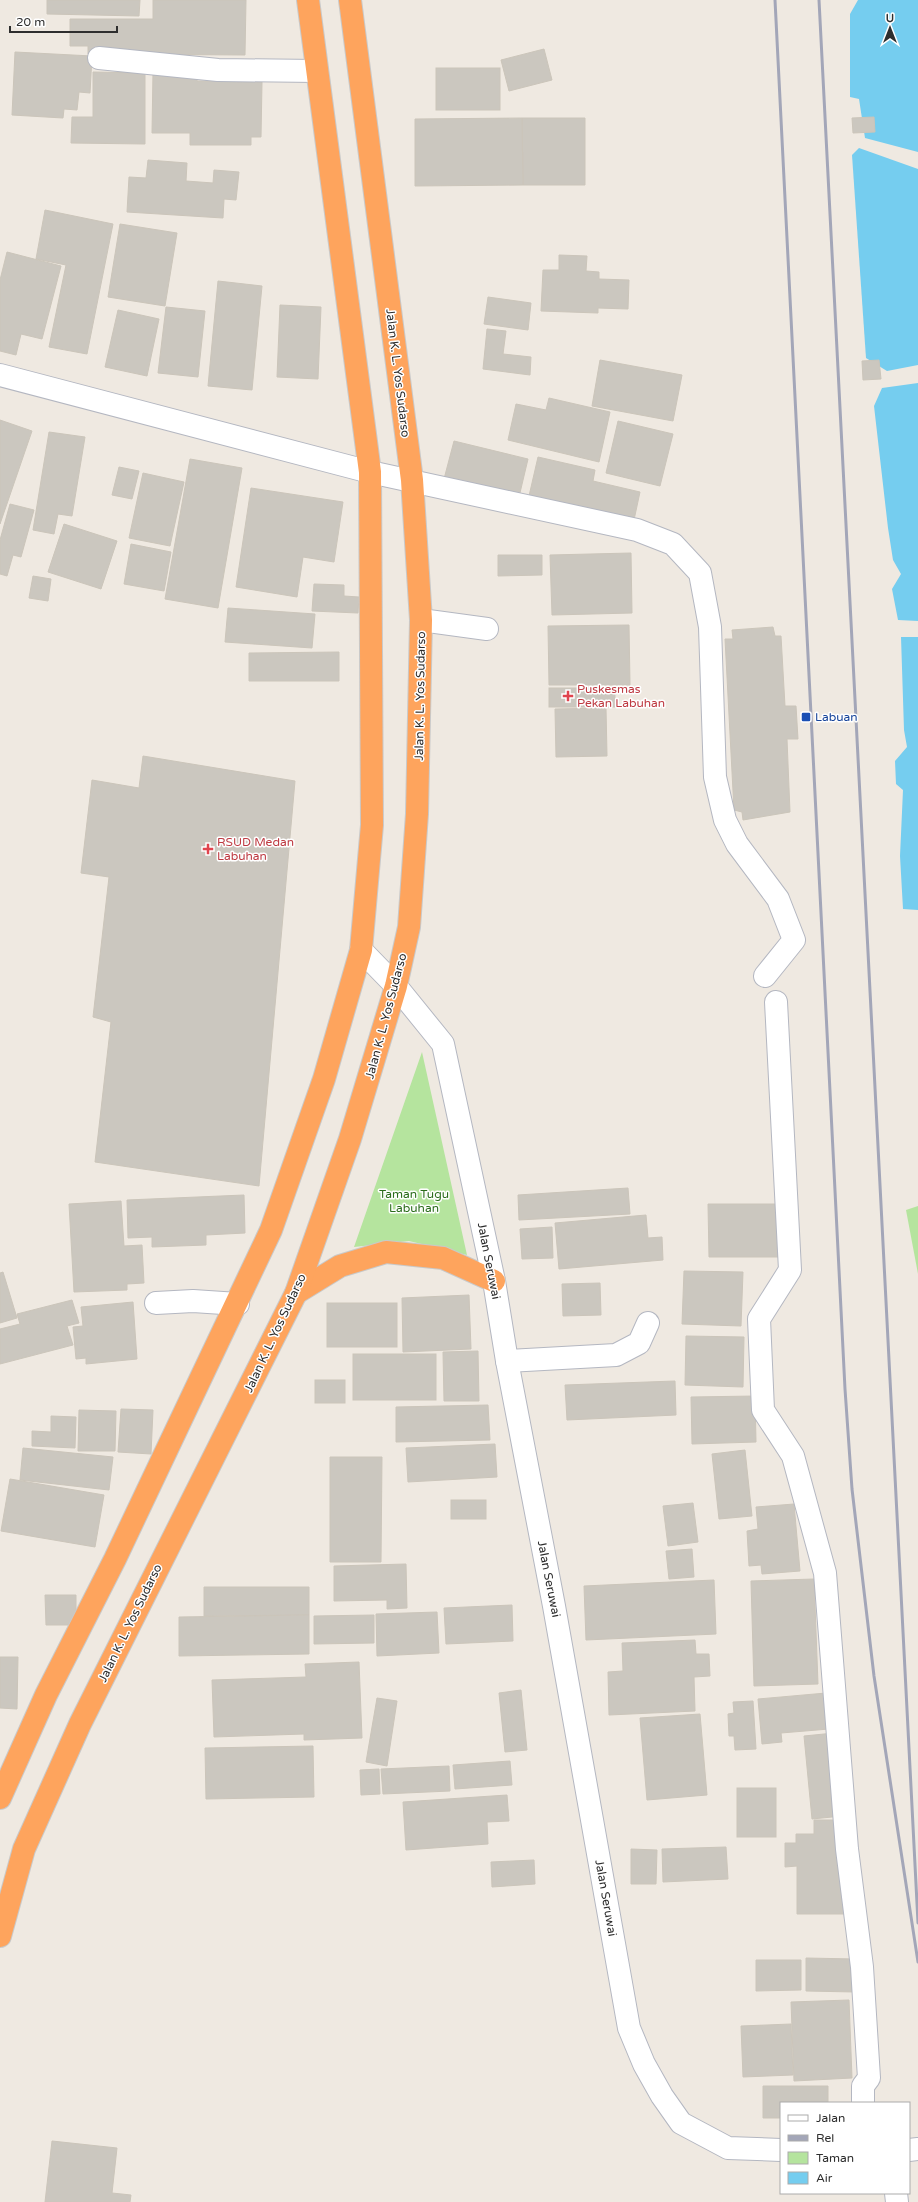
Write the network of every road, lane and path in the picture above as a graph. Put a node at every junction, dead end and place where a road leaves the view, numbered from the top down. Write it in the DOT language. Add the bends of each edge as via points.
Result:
graph roads {
  1 [pos="308,0"];
  2 [pos="350,0"];
  3 [pos="99,58"];
  4 [pos="317,71"];
  5 [pos="0,375"];
  6 [pos="370,472"];
  7 [pos="412,480"];
  8 [pos="421,620"];
  9 [pos="487,629"];
  10 [pos="360,950"];
  11 [pos="764,976"];
  12 [pos="396,986"];
  13 [pos="776,1002"];
  14 [pos="494,1281"];
  15 [pos="296,1293"];
  16 [pos="156,1303"];
  17 [pos="238,1304"];
  18 [pos="648,1323"];
  19 [pos="507,1361"];
  20 [pos="0,1798"];
  21 [pos="0,1936"];
  22 [pos="863,2102"];
  23 [pos="780,2150"];
  1 -- 4 [label="highway"];
  2 -- 7 [label="highway, Jalan K. L. Yos Sudarso"];
  3 -- 4 [label="street" via="218,70"];
  4 -- 6 [label="highway"];
  5 -- 6 [label="street"];
  6 -- 7 [label="street"];
  6 -- 10 [label="highway" via="372,825"];
  7 -- 8 [label="highway, Jalan K. L. Yos Sudarso"];
  7 -- 11 [label="street" via="637,530 674,544 700,574 710,627 715,777 725,820 737,844 778,899 794,940"];
  8 -- 9 [label="street"];
  8 -- 12 [label="highway, Jalan K. L. Yos Sudarso" via="417,814 409,927"];
  10 -- 12 [label="street, Jalan Seruwai"];
  10 -- 17 [label="highway" via="324,1079 276,1216"];
  12 -- 14 [label="street, Jalan Seruwai" via="443,1044"];
  12 -- 15 [label="highway, Jalan K. L. Yos Sudarso" via="350,1139"];
  13 -- 22 [label="street" via="790,1270 759,1319 763,1410 793,1456 825,1573 847,1849 862,1967 869,2078 863,2086"];
  14 -- 15 [label="highway" via="443,1258 386,1252 340,1266"];
  14 -- 19 [label="street, Jalan Seruwai"];
  15 -- 21 [label="highway, Jalan K. L. Yos Sudarso" via="80,1724 24,1849"];
  16 -- 17 [label="street" via="193,1301"];
  17 -- 20 [label="highway" via="46,1695"];
  18 -- 19 [label="street" via="639,1343 616,1355"];
  19 -- 23 [label="street, Jalan Seruwai" via="554,1606 629,2028 644,2064 681,2123 728,2148"];
}
